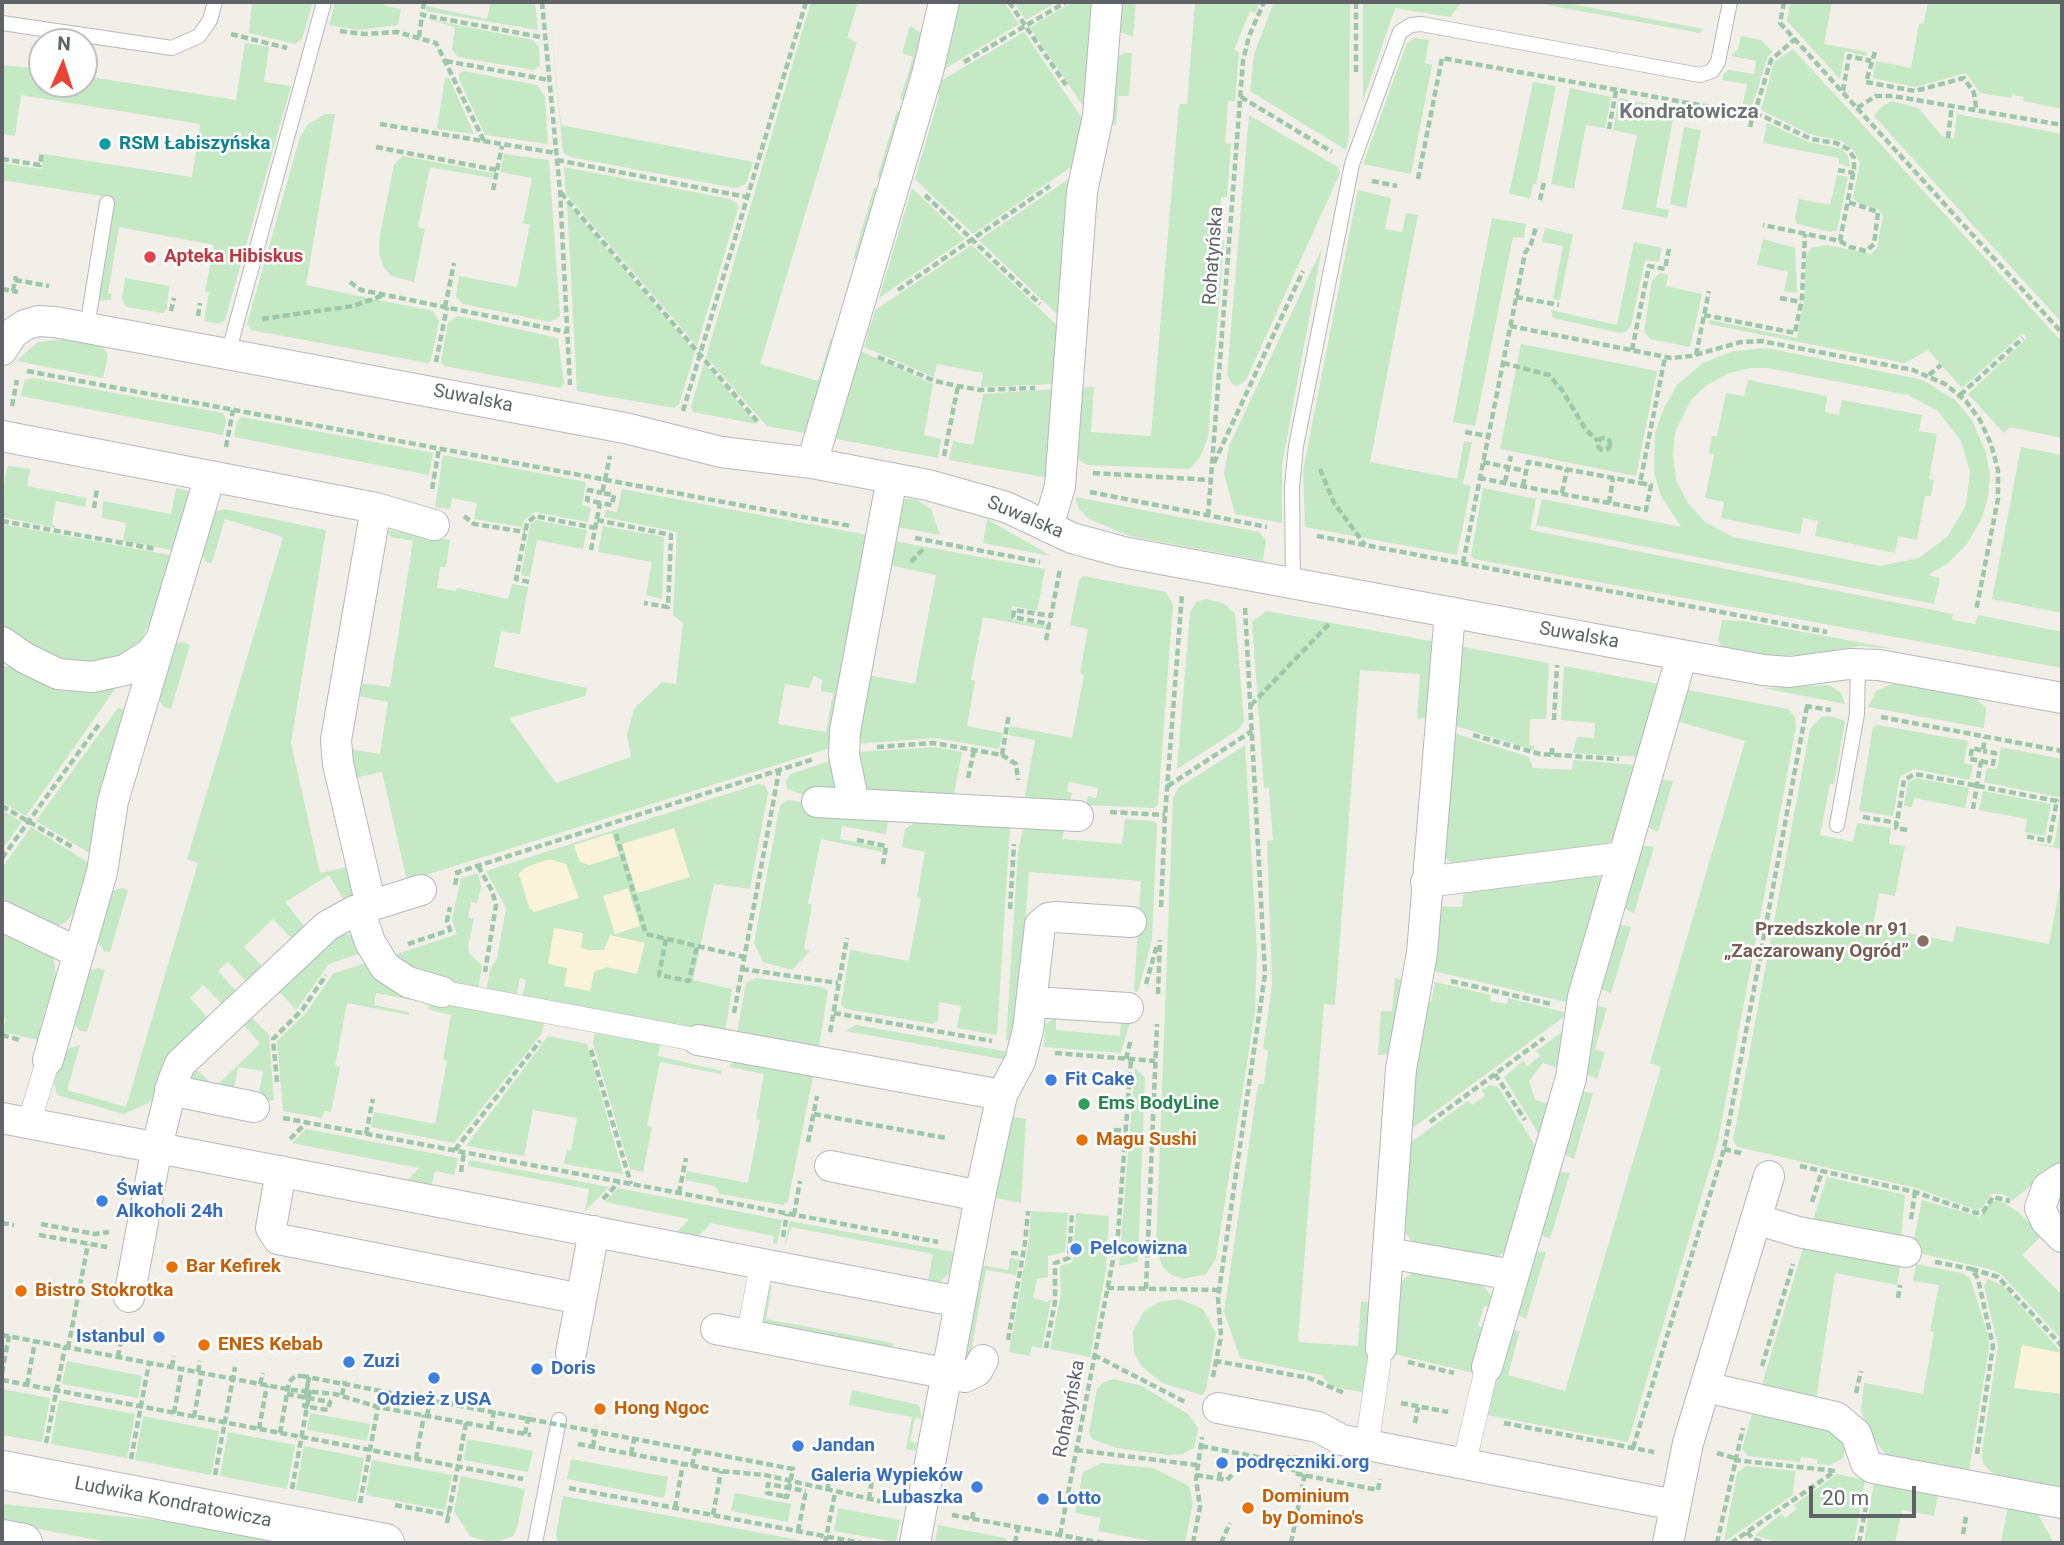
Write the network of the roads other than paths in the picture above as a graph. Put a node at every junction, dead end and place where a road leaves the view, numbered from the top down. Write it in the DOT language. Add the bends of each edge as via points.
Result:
graph roads {
  1 [pos="215,2"];
  2 [pos="324,2"];
  3 [pos="944,2"];
  4 [pos="1107,2"];
  5 [pos="1730,2"];
  6 [pos="2,23"];
  7 [pos="107,203"];
  8 [pos="87,327"];
  9 [pos="228,354"];
  10 [pos="10,360"];
  11 [pos="2,436"];
  12 [pos="812,463"];
  13 [pos="210,476"];
  14 [pos="892,478"];
  15 [pos="376,508"];
  16 [pos="439,521"];
  17 [pos="1048,527"];
  18 [pos="1293,584"];
  19 [pos="1450,612"];
  20 [pos="161,641"];
  21 [pos="2,642"];
  22 [pos="1682,655"];
  23 [pos="1858,664"];
  24 [pos="2062,698"];
  25 [pos="817,802"];
  26 [pos="854,804"];
  27 [pos="1078,816"];
  28 [pos="1837,825"];
  29 [pos="1624,857"];
  30 [pos="1426,882"];
  31 [pos="421,890"];
  32 [pos="365,908"];
  33 [pos="2,916"];
  34 [pos="1131,922"];
  35 [pos="79,953"];
  36 [pos="442,992"];
  37 [pos="1033,1002"];
  38 [pos="1128,1008"];
  39 [pos="698,1040"];
  40 [pos="48,1060"];
  41 [pos="170,1090"];
  42 [pos="1002,1095"];
  43 [pos="267,1109"];
  44 [pos="15,1121"];
  45 [pos="157,1147"];
  46 [pos="830,1166"];
  47 [pos="1774,1166"];
  48 [pos="281,1171"];
  49 [pos="2062,1178"];
  50 [pos="980,1196"];
  51 [pos="1756,1219"];
  52 [pos="594,1231"];
  53 [pos="2062,1237"];
  54 [pos="1388,1252"];
  55 [pos="1906,1252"];
  56 [pos="762,1263"];
  57 [pos="1513,1275"];
  58 [pos="129,1297"];
  59 [pos="581,1299"];
  60 [pos="960,1302"];
  61 [pos="716,1329"];
  62 [pos="748,1336"];
  63 [pos="571,1353"];
  64 [pos="1380,1353"];
  65 [pos="994,1356"];
  66 [pos="1485,1373"];
  67 [pos="947,1374"];
  68 [pos="1705,1387"];
  69 [pos="1207,1399"];
  70 [pos="559,1420"];
  71 [pos="1367,1445"];
  72 [pos="1464,1464"];
  73 [pos="2,1470"];
  74 [pos="2062,1503"];
  75 [pos="1675,1505"];
  76 [pos="2,1539"];
  77 [pos="23,1543"];
  78 [pos="385,1543"];
  79 [pos="535,1543"];
  80 [pos="915,1543"];
  81 [pos="1668,1543"];
  1 -- 6 [label="lane" via="199,36 172,48"];
  2 -- 9 [label="lane"];
  3 -- 12 [label="street"];
  4 -- 17 [label="street" via="1096,130 1082,192 1061,471"];
  5 -- 18 [label="lane" via="1718,62 1712,71 1700,75 1421,24 1403,28 1352,164 1294,456"];
  7 -- 8 [label="lane"];
  8 -- 9 [label="street, Suwalska"];
  8 -- 10 [label="street, Suwalska" via="31,322 13,333"];
  9 -- 12 [label="street, Suwalska" via="625,428 721,452"];
  11 -- 13 [label="street"];
  12 -- 14 [label="street, Suwalska"];
  13 -- 15 [label="street"];
  13 -- 20 [label="street"];
  14 -- 17 [label="street, Suwalska" via="983,500"];
  14 -- 26 [label="street" via="844,750"];
  15 -- 16 [label="street"];
  15 -- 32 [label="street" via="336,748"];
  17 -- 18 [label="street, Suwalska" via="1106,548"];
  18 -- 19 [label="street, Suwalska"];
  19 -- 22 [label="street, Suwalska"];
  19 -- 30 [label="street"];
  20 -- 21 [label="street" via="125,670 92,677 58,674"];
  20 -- 35 [label="street" via="113,801 103,865"];
  22 -- 23 [label="street, Suwalska" via="1772,671"];
  22 -- 29 [label="street"];
  23 -- 24 [label="street, Suwalska"];
  23 -- 28 [label="lane" via="1858,705"];
  25 -- 26 [label="street"];
  26 -- 27 [label="street"];
  29 -- 30 [label="street"];
  29 -- 57 [label="street" via="1580,1011 1571,1078"];
  30 -- 54 [label="street" via="1419,974 1404,1045"];
  31 -- 32 [label="street"];
  32 -- 36 [label="street" via="376,954 400,978"];
  32 -- 41 [label="street" via="321,930 183,1060"];
  33 -- 35 [label="street"];
  34 -- 37 [label="street" via="1045,920 1038,933"];
  35 -- 40 [label="street"];
  36 -- 39 [label="street"];
  37 -- 38 [label="street"];
  37 -- 42 [label="street" via="1024,1047"];
  39 -- 42 [label="street"];
  40 -- 44 [label="street"];
  41 -- 43 [label="street"];
  41 -- 45 [label="street"];
  42 -- 50 [label="street"];
  44 -- 45 [label="street"];
  45 -- 48 [label="street"];
  45 -- 58 [label="street"];
  46 -- 50 [label="street"];
  47 -- 51 [label="street"];
  48 -- 52 [label="street"];
  48 -- 59 [label="street" via="271,1227 281,1240"];
  49 -- 53 [label="street" via="2047,1188 2040,1208"];
  50 -- 60 [label="street"];
  51 -- 55 [label="street"];
  51 -- 68 [label="street"];
  52 -- 56 [label="street"];
  52 -- 59 [label="street"];
  54 -- 57 [label="street"];
  54 -- 64 [label="street"];
  56 -- 60 [label="street"];
  56 -- 62 [label="street"];
  57 -- 66 [label="street"];
  59 -- 63 [label="street"];
  60 -- 67 [label="street"];
  61 -- 62 [label="street"];
  62 -- 67 [label="street"];
  64 -- 71 [label="street"];
  65 -- 67 [label="street" via="971,1376"];
  66 -- 72 [label="street"];
  67 -- 80 [label="street"];
  68 -- 74 [label="street" via="1842,1420 1856,1434 1872,1471"];
  68 -- 75 [label="street"];
  69 -- 71 [label="street" via="1318,1427 1338,1440"];
  70 -- 79 [label="lane"];
  71 -- 72 [label="street"];
  72 -- 75 [label="street"];
  73 -- 78 [label="main road, Ludwika Kondratowicza"];
  75 -- 81 [label="street"];
  76 -- 77 [label="main road"];
}
